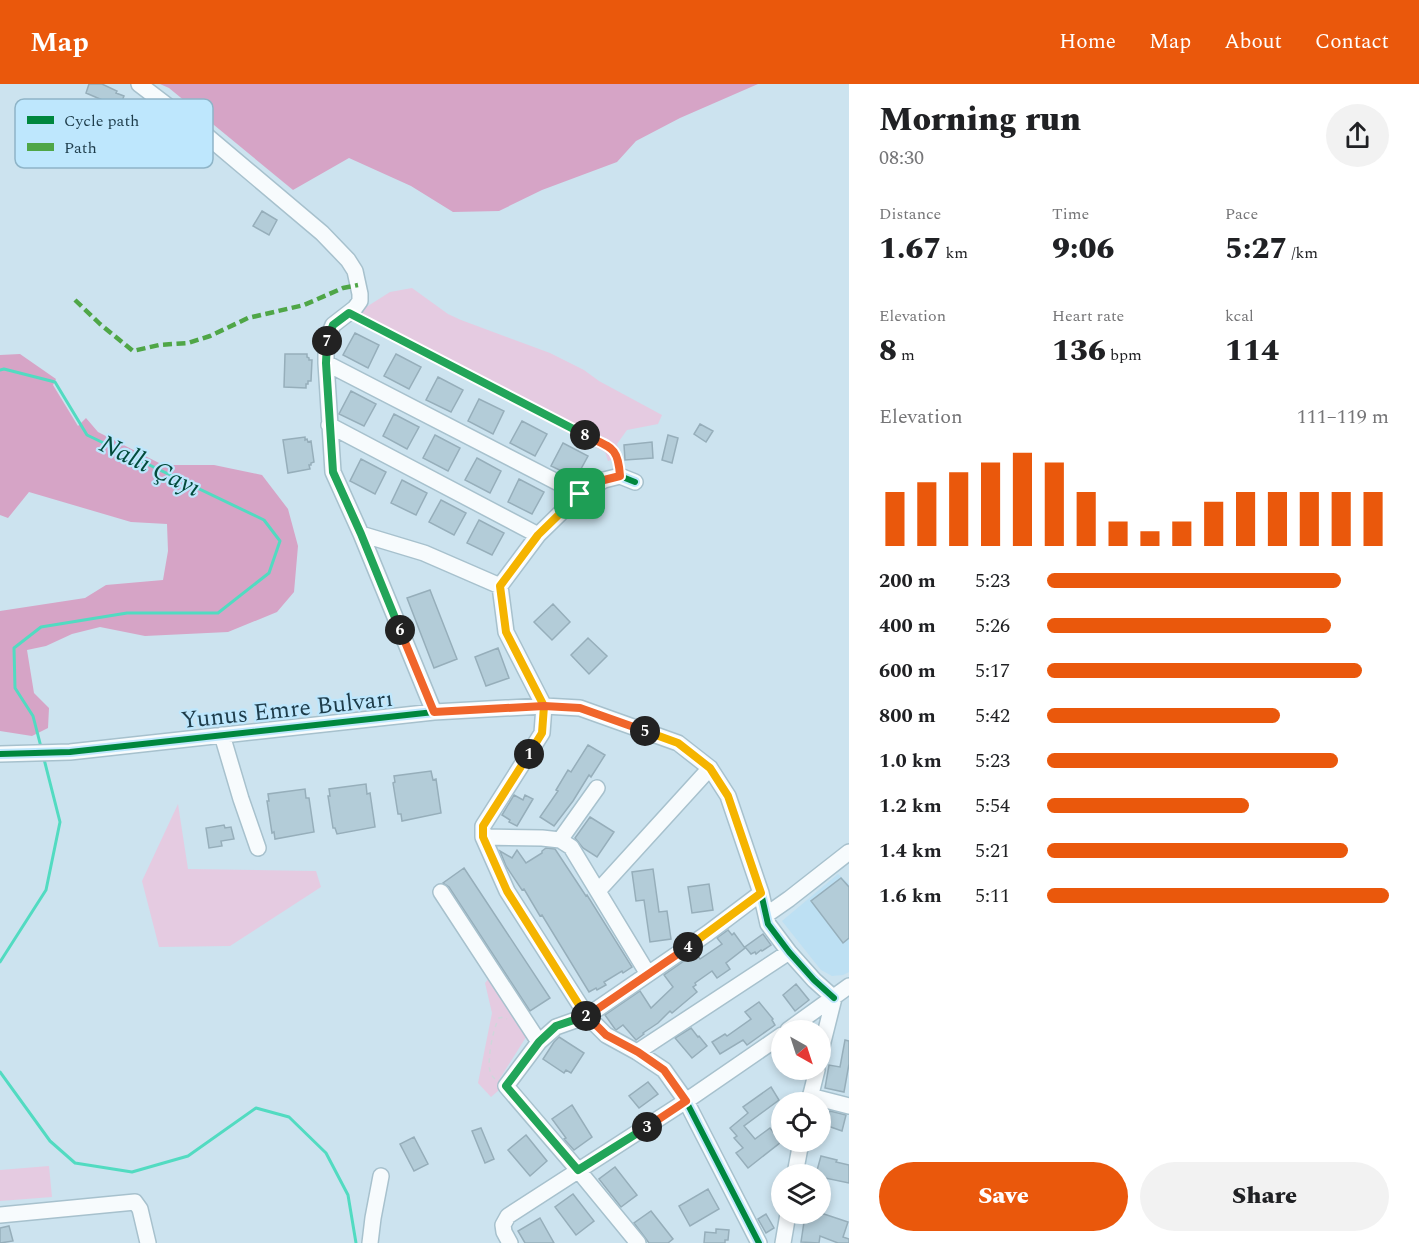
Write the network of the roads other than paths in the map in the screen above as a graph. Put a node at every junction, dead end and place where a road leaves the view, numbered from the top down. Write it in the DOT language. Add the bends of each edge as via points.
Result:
graph roads {
  1 [pos="139,84"];
  2 [pos="159,99"];
  3 [pos="213,141"];
  4 [pos="326,363"];
  5 [pos="329,425"];
  6 [pos="635,482"];
  7 [pos="580,494"];
  8 [pos="361,534"];
  9 [pos="538,535"];
  10 [pos="500,586"];
  11 [pos="544,706"];
  12 [pos="434,712"];
  13 [pos="222,735"];
  14 [pos="0,754"];
  15 [pos="710,768"];
  16 [pos="597,788"];
  17 [pos="483,837"];
  18 [pos="560,840"];
  19 [pos="258,848"];
  20 [pos="849,852"];
  21 [pos="441,891"];
  22 [pos="598,891"];
  23 [pos="761,893"];
  24 [pos="766,915"];
  25 [pos="789,952"];
  26 [pos="648,974"];
  27 [pos="849,986"];
  28 [pos="834,998"];
  29 [pos="587,1016"];
  30 [pos="802,1020"];
  31 [pos="828,1020"];
  32 [pos="539,1042"];
  33 [pos="771,1043"];
  34 [pos="638,1052"];
  35 [pos="686,1101"];
  36 [pos="831,1103"];
  37 [pos="849,1106"];
  38 [pos="578,1170"];
  39 [pos="381,1176"];
  40 [pos="0,1215"];
  41 [pos="786,1224"];
  42 [pos="148,1243"];
  43 [pos="370,1243"];
  44 [pos="510,1243"];
  45 [pos="638,1243"];
  46 [pos="759,1243"];
  47 [pos="783,1243"];
  1 -- 2 [label="street"];
  3 -- 4 [label="street" via="322,233 355,271 360,301 333,325 326,342"];
  4 -- 5 [label="street"];
  4 -- 7 [label="street"];
  5 -- 8 [label="street" via="333,472"];
  5 -- 9 [label="street"];
  6 -- 7 [label="street" via="620,476"];
  7 -- 9 [label="street"];
  8 -- 10 [label="street" via="424,553"];
  8 -- 12 [label="street"];
  9 -- 10 [label="street"];
  10 -- 11 [label="street" via="506,632"];
  11 -- 12 [label="street, Yunus Emre Bulvarı"];
  11 -- 15 [label="street, Yunus Emre Bulvarı" via="580,708 678,743"];
  11 -- 17 [label="street" via="542,733 483,826"];
  12 -- 13 [label="street, Yunus Emre Bulvarı"];
  13 -- 14 [label="street, Yunus Emre Bulvarı" via="70,752"];
  13 -- 19 [label="street"];
  15 -- 22 [label="street"];
  15 -- 23 [label="street, Yunus Emre Bulvarı" via="728,796"];
  16 -- 18 [label="street"];
  17 -- 18 [label="street"];
  17 -- 29 [label="street" via="507,891"];
  18 -- 22 [label="street" via="571,847"];
  20 -- 24 [label="street"];
  21 -- 32 [label="street"];
  22 -- 26 [label="street"];
  23 -- 24 [label="street, Yunus Emre Bulvarı"];
  23 -- 26 [label="street"];
  24 -- 25 [label="street, Yunus Emre Bulvarı" via="768,924"];
  25 -- 28 [label="street, Yunus Emre Bulvarı"];
  25 -- 34 [label="street"];
  26 -- 29 [label="street"];
  27 -- 28 [label="street"];
  28 -- 30 [label="street"];
  28 -- 31 [label="street"];
  29 -- 32 [label="street" via="556,1026"];
  29 -- 34 [label="street" via="606,1035"];
  32 -- 38 [label="street" via="507,1085"];
  33 -- 35 [label="street"];
  34 -- 35 [label="street" via="664,1070"];
  35 -- 38 [label="street"];
  35 -- 46 [label="street"];
  36 -- 37 [label="street"];
  38 -- 44 [label="street" via="508,1216 503,1224"];
  38 -- 45 [label="street"];
  39 -- 43 [label="street"];
  40 -- 42 [label="street" via="135,1202"];
  41 -- 47 [label="street"];
}
